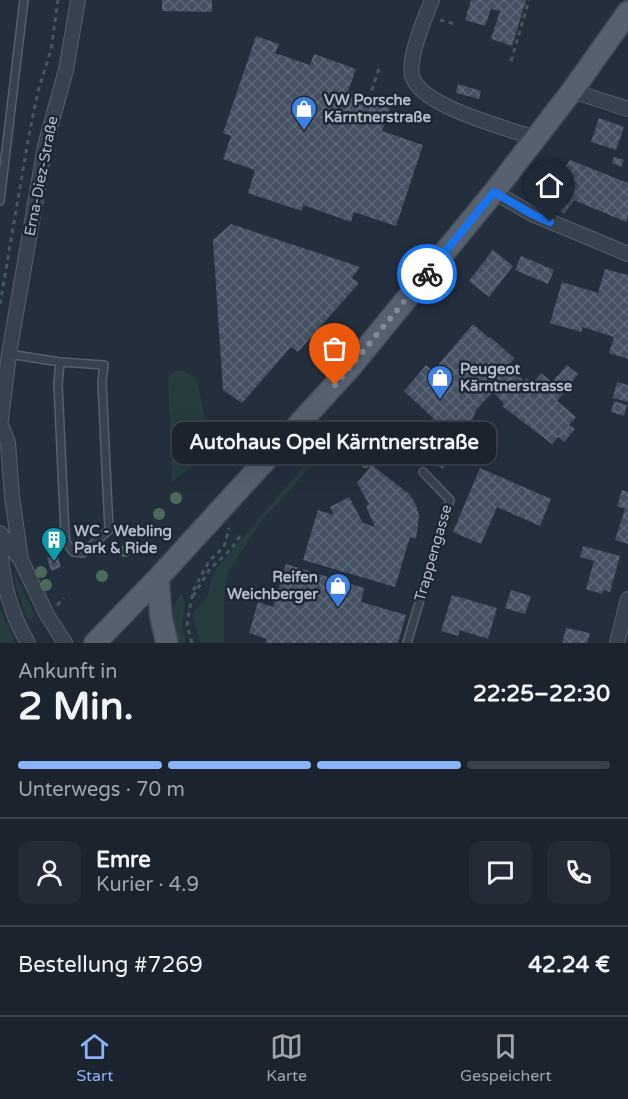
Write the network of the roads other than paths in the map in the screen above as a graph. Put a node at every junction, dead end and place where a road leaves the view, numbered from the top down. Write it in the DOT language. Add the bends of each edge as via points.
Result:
graph roads {
  1 [pos="24,0"];
  2 [pos="78,0"];
  3 [pos="432,0"];
  4 [pos="628,12"];
  5 [pos="572,91"];
  6 [pos="628,109"];
  7 [pos="535,138"];
  8 [pos="494,192"];
  9 [pos="0,201"];
  10 [pos="628,254"];
  11 [pos="9,354"];
  12 [pos="60,362"];
  13 [pos="0,426"];
  14 [pos="423,472"];
  15 [pos="0,533"];
  16 [pos="0,546"];
  17 [pos="21,560"];
  18 [pos="158,578"];
  19 [pos="628,599"];
  20 [pos="28,643"];
  21 [pos="65,643"];
  22 [pos="95,643"];
  23 [pos="167,643"];
  24 [pos="406,643"];
  25 [pos="617,643"];
  1 -- 9 [label="lane"];
  2 -- 11 [label="street, Erna-Diez-Straße" via="66,70 45,146"];
  3 -- 7 [label="street" via="412,59 411,76 418,87 446,106"];
  4 -- 5 [label="main road"];
  5 -- 6 [label="street"];
  5 -- 7 [label="main road"];
  7 -- 8 [label="main road"];
  8 -- 10 [label="street" via="532,214"];
  8 -- 18 [label="main road" via="350,368"];
  11 -- 12 [label="lane"];
  11 -- 13 [label="street, Erna-Diez-Straße"];
  12 -- 12 [label="lane" via="104,365 109,530 83,553 72,552 65,534 57,384"];
  13 -- 17 [label="street, Erna-Diez-Straße" via="8,443"];
  14 -- 24 [label="lane, Trappengasse" via="450,500"];
  15 -- 17 [label="street, Erna-Diez-Straße"];
  16 -- 20 [label="street" via="3,582"];
  17 -- 21 [label="street, Erna-Diez-Straße"];
  18 -- 22 [label="main road"];
  18 -- 23 [label="main road"];
  19 -- 25 [label="street"];
}
